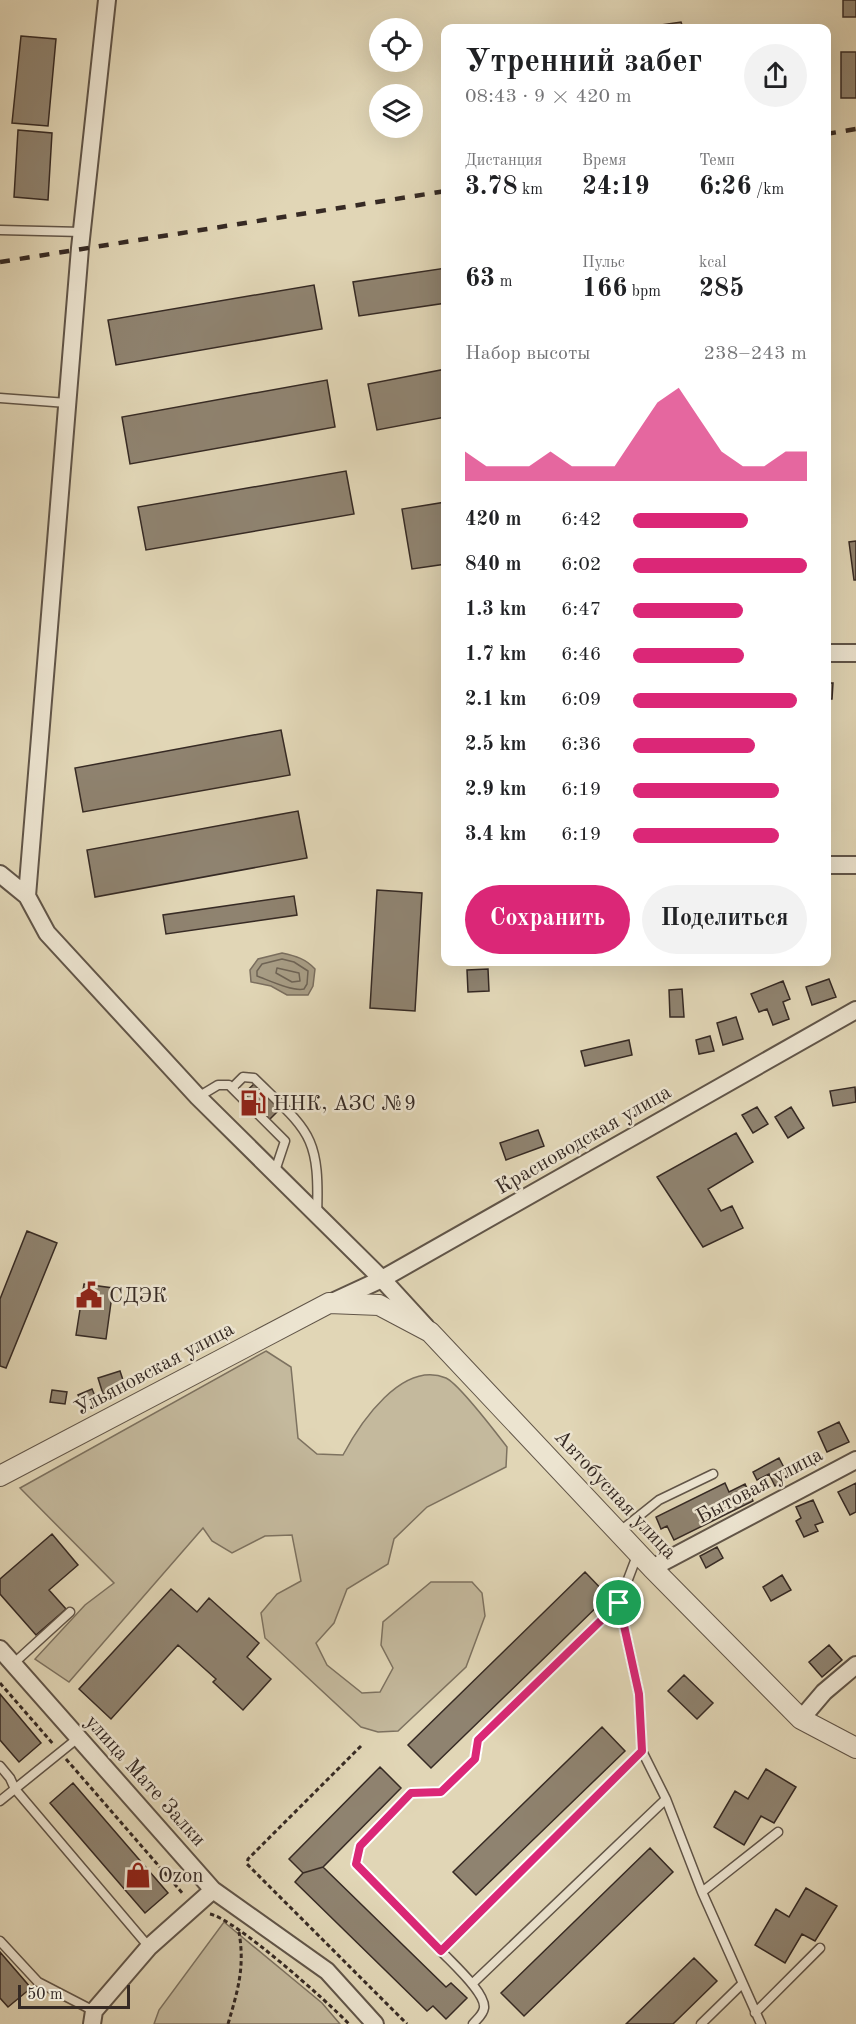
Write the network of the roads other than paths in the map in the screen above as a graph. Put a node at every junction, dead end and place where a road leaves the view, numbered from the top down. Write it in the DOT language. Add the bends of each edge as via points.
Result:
graph roads {
  1 [pos="107,0"];
  2 [pos="0,230"];
  3 [pos="82,232"];
  4 [pos="0,398"];
  5 [pos="68,403"];
  6 [pos="831,653"];
  7 [pos="856,653"];
  8 [pos="831,865"];
  9 [pos="856,866"];
  10 [pos="0,874"];
  11 [pos="27,896"];
  12 [pos="856,1010"];
  13 [pos="232,1088"];
  14 [pos="198,1097"];
  15 [pos="274,1174"];
  16 [pos="317,1215"];
  17 [pos="382,1279"];
  18 [pos="329,1303"];
  19 [pos="430,1332"];
  20 [pos="856,1460"];
  21 [pos="712,1474"];
  22 [pos="0,1476"];
  23 [pos="619,1533"];
  24 [pos="638,1553"];
  25 [pos="652,1568"];
  26 [pos="619,1603"];
  27 [pos="70,1612"];
  28 [pos="0,1649"];
  29 [pos="13,1664"];
  30 [pos="856,1665"];
  31 [pos="801,1719"];
  32 [pos="78,1738"];
  33 [pos="856,1748"];
  34 [pos="642,1751"];
  35 [pos="0,1766"];
  36 [pos="15,1789"];
  37 [pos="666,1799"];
  38 [pos="0,1801"];
  39 [pos="778,1832"];
  40 [pos="213,1890"];
  41 [pos="702,1892"];
  42 [pos="0,1941"];
  43 [pos="149,1947"];
  44 [pos="820,1948"];
  45 [pos="441,1951"];
  46 [pos="472,1984"];
  47 [pos="742,1984"];
  48 [pos="755,2013"];
  49 [pos="93,2017"];
  50 [pos="375,2024"];
  51 [pos="473,2024"];
  52 [pos="701,2024"];
  53 [pos="761,2024"];
  1 -- 3 [label="street"];
  2 -- 3 [label="lane"];
  3 -- 5 [label="street"];
  4 -- 5 [label="lane"];
  5 -- 11 [label="street"];
  6 -- 7 [label="street"];
  8 -- 9 [label="street"];
  10 -- 11 [label="street"];
  11 -- 14 [label="street" via="47,933"];
  12 -- 17 [label="street, Красноводская улица"];
  13 -- 14 [label="lane" via="218,1085"];
  13 -- 15 [label="lane" via="285,1140"];
  13 -- 16 [label="lane" via="243,1077 254,1077 306,1132 316,1154"];
  14 -- 15 [label="street"];
  15 -- 16 [label="street"];
  16 -- 17 [label="street"];
  17 -- 18 [label="street, Красноводская улица"];
  17 -- 19 [label="street"];
  18 -- 19 [label="street, Автобусная улица" via="379,1305"];
  18 -- 22 [label="street, Ульяновская улица"];
  19 -- 23 [label="street, Автобусная улица"];
  20 -- 25 [label="street, Бытовая улица"];
  21 -- 23 [label="lane" via="659,1500"];
  23 -- 24 [label="street, Автобусная улица"];
  24 -- 25 [label="street, Автобусная улица"];
  24 -- 26 [label="lane"];
  25 -- 31 [label="street, Автобусная улица"];
  26 -- 34 [label="lane" via="639,1694"];
  26 -- 45 [label="lane" via="478,1740 475,1759 441,1792 411,1793 360,1846 356,1864"];
  27 -- 29 [label="lane"];
  28 -- 29 [label="street, улица Мате Залки"];
  29 -- 32 [label="street, улица Мате Залки"];
  30 -- 31 [label="street" via="824,1692"];
  31 -- 33 [label="street, Автобусная улица"];
  32 -- 36 [label="lane"];
  32 -- 40 [label="street, улица Мате Залки"];
  34 -- 37 [label="lane"];
  34 -- 45 [label="lane"];
  35 -- 36 [label="lane"];
  36 -- 38 [label="lane"];
  36 -- 43 [label="lane"];
  37 -- 41 [label="lane"];
  37 -- 46 [label="lane"];
  39 -- 41 [label="lane"];
  40 -- 43 [label="street"];
  40 -- 50 [label="street, улица Мате Залки" via="327,1971"];
  41 -- 47 [label="lane"];
  42 -- 49 [label="lane" via="38,1982"];
  43 -- 49 [label="street"];
  44 -- 48 [label="lane"];
  45 -- 46 [label="lane"];
  46 -- 51 [label="lane" via="484,2001 484,2011"];
  47 -- 48 [label="lane"];
  47 -- 52 [label="lane"];
  48 -- 53 [label="lane"];
}
